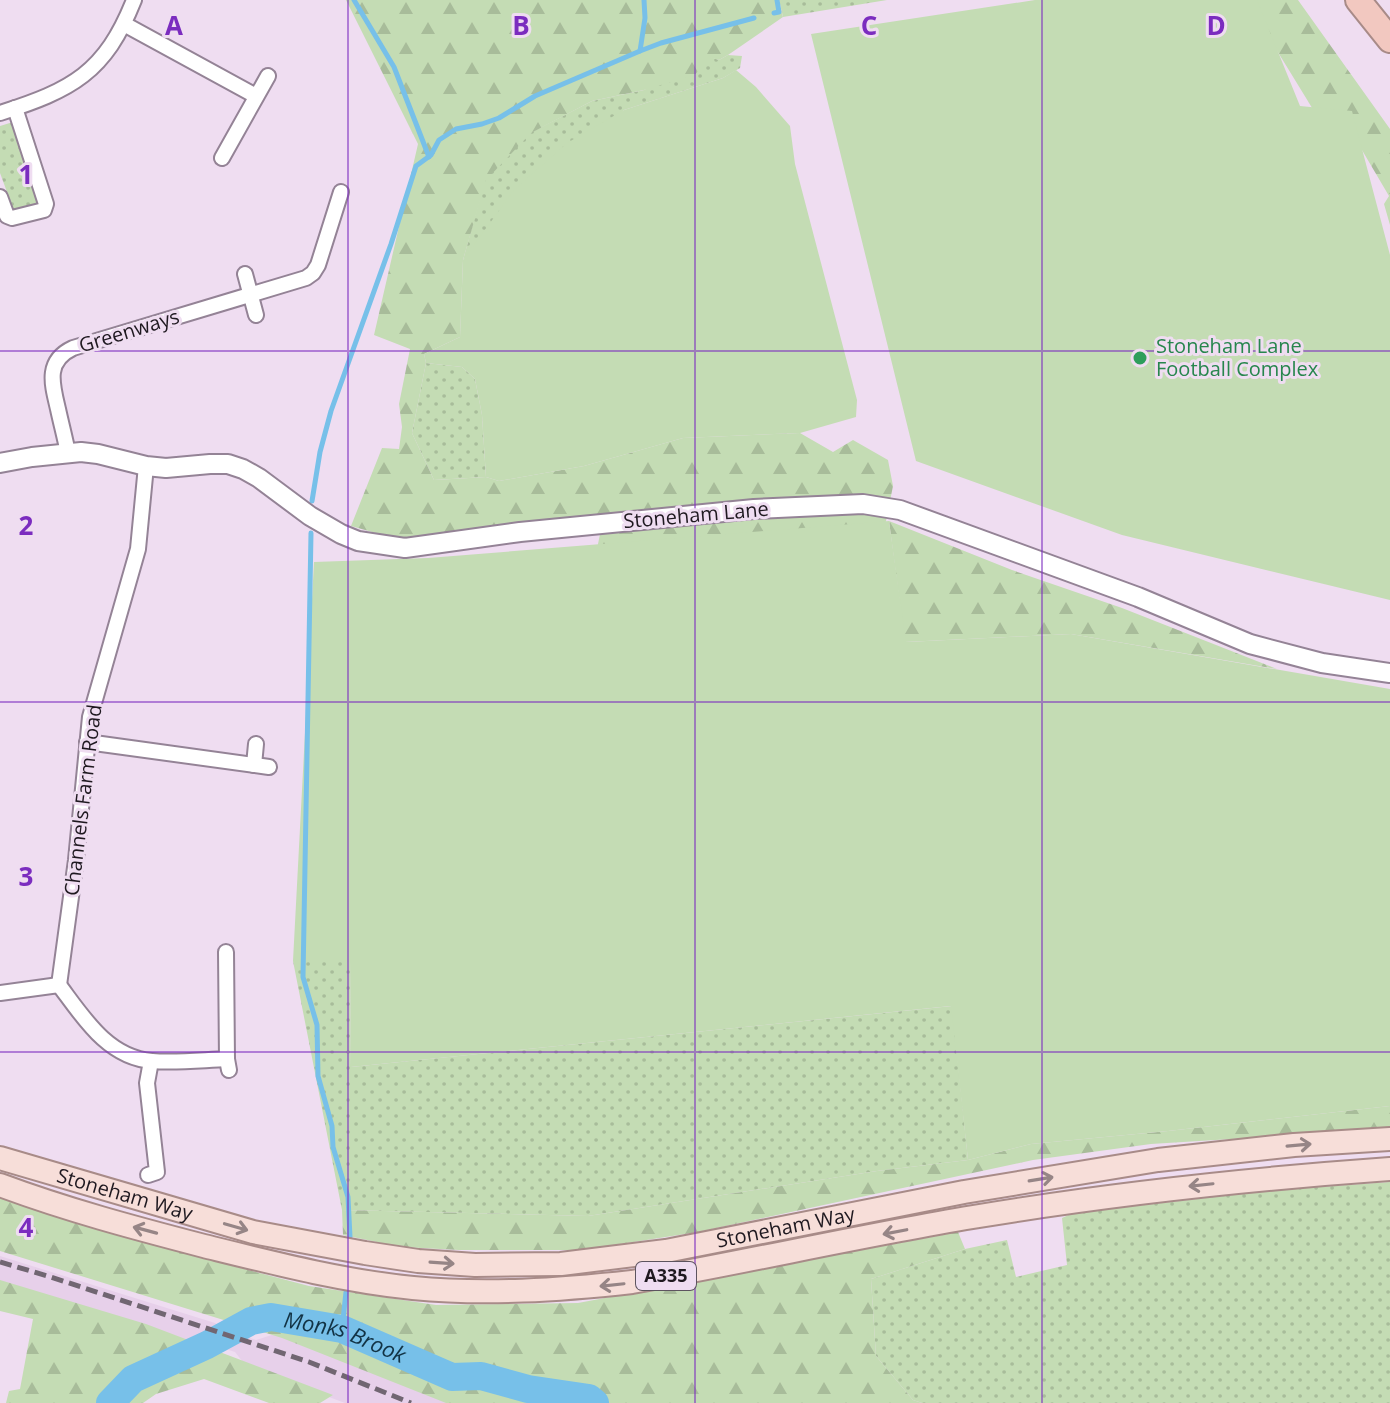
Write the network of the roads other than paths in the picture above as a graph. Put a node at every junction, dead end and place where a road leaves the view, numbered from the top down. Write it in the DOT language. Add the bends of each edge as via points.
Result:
graph roads {
  1 [pos="134,0"];
  2 [pos="1358,0"];
  3 [pos="124,24"];
  4 [pos="1390,40"];
  5 [pos="268,76"];
  6 [pos="256,96"];
  7 [pos="15,108"];
  8 [pos="0,113"];
  9 [pos="222,158"];
  10 [pos="341,192"];
  11 [pos="0,197"];
  12 [pos="245,274"];
  13 [pos="251,295"];
  14 [pos="256,315"];
  15 [pos="68,453"];
  16 [pos="0,463"];
  17 [pos="146,466"];
  18 [pos="1390,673"];
  19 [pos="87,742"];
  20 [pos="256,744"];
  21 [pos="254,765"];
  22 [pos="269,767"];
  23 [pos="226,952"];
  24 [pos="59,985"];
  25 [pos="0,993"];
  26 [pos="151,1061"];
  27 [pos="1390,1139"];
  28 [pos="0,1158"];
  29 [pos="1390,1169"];
  30 [pos="148,1175"];
  31 [pos="0,1185"];
  1 -- 3 [label="street"];
  2 -- 4 [label="highway"];
  3 -- 6 [label="street"];
  3 -- 7 [label="street" via="83,76"];
  5 -- 6 [label="street"];
  6 -- 9 [label="street"];
  7 -- 8 [label="street"];
  7 -- 11 [label="street" via="46,204 44,210 12,218"];
  10 -- 13 [label="street, Greenways" via="313,273"];
  12 -- 13 [label="street"];
  13 -- 14 [label="street"];
  13 -- 15 [label="street, Greenways" via="65,351 58,358 52,387"];
  15 -- 16 [label="street, Stoneham Lane"];
  15 -- 17 [label="street, Stoneham Lane"];
  17 -- 18 [label="street, Stoneham Lane" via="228,464 259,478 341,534 405,548 754,509 863,504 900,510 1250,644 1322,663"];
  17 -- 19 [label="street, Channels Farm Road" via="138,549"];
  19 -- 21 [label="street"];
  19 -- 24 [label="street, Channels Farm Road"];
  20 -- 21 [label="street"];
  21 -- 22 [label="street"];
  23 -- 26 [label="street" via="228,1064"];
  24 -- 25 [label="street"];
  24 -- 26 [label="street" via="108,1044"];
  26 -- 30 [label="street" via="147,1083 157,1172"];
  28 -- 27 [label="main road, Stoneham Way / A335, one-way" via="253,1232 418,1261 561,1264 666,1251 1158,1160"];
  29 -- 31 [label="main road, Stoneham Way / A335, one-way" via="1137,1193 972,1217 632,1282 524,1291 357,1281 98,1218"];
}
